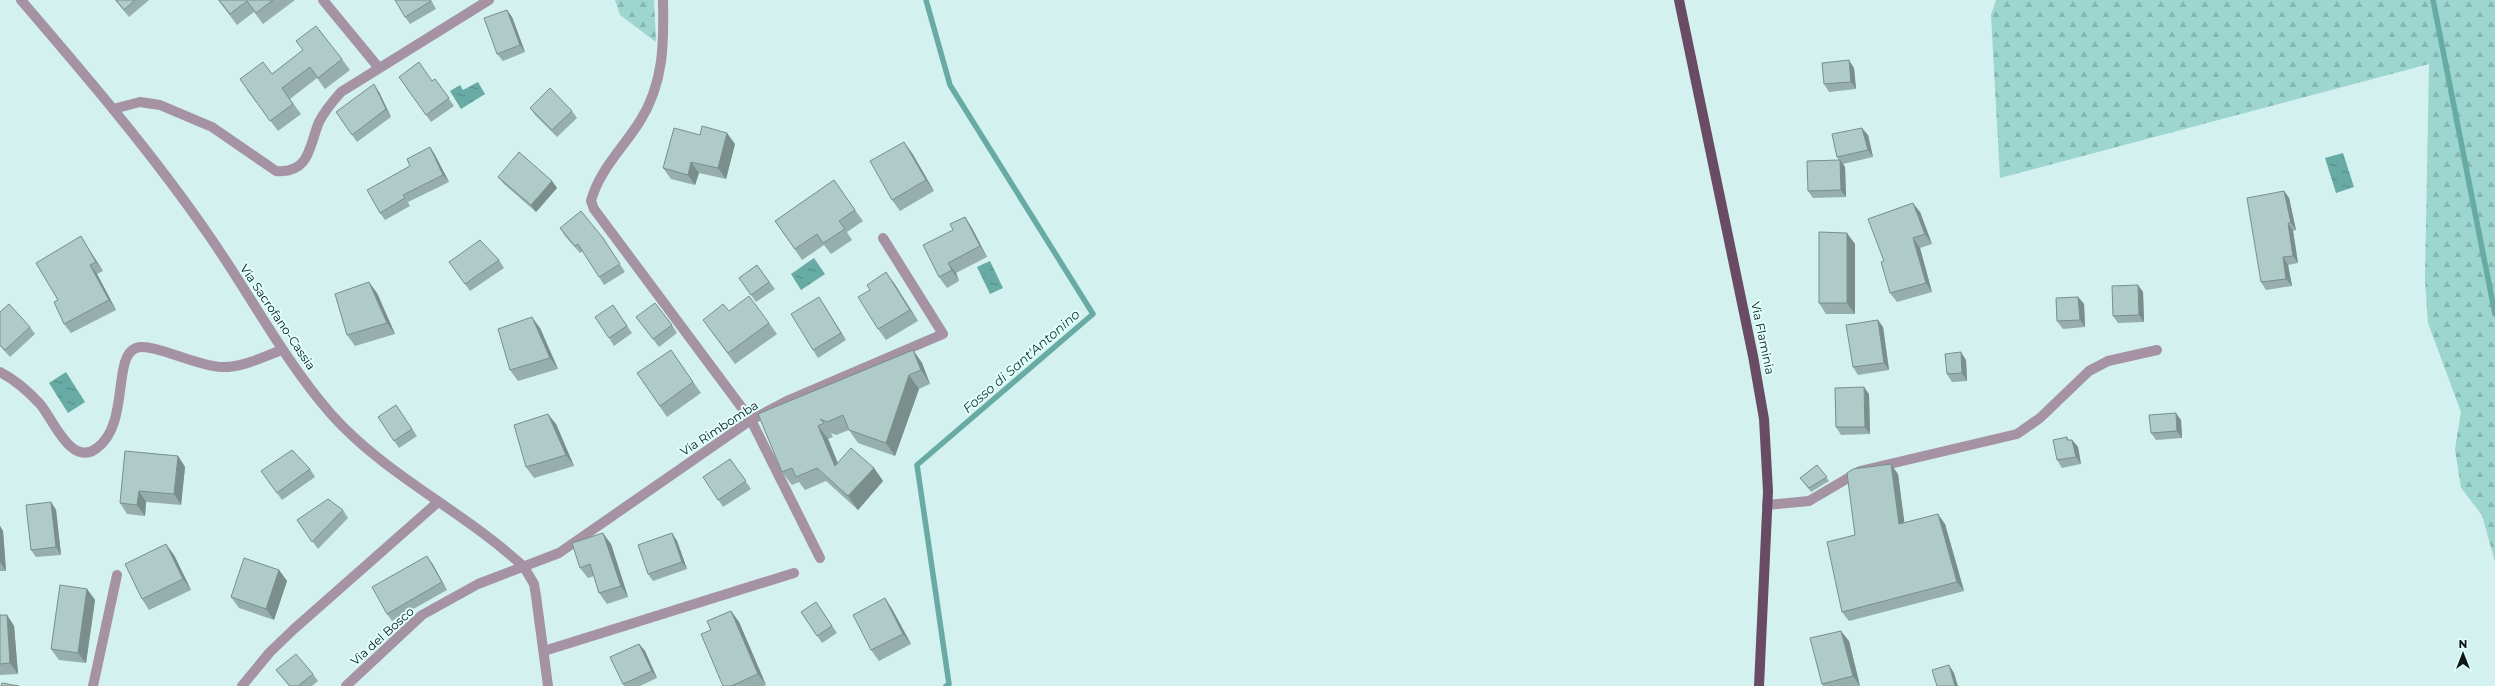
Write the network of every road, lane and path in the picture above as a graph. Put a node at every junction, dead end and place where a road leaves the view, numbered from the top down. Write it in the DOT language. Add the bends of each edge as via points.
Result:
graph roads {
  1 [pos="21,0"];
  2 [pos="323,0"];
  3 [pos="489,0"];
  4 [pos="663,0"];
  5 [pos="1679,0"];
  6 [pos="379,68"];
  7 [pos="114,109"];
  8 [pos="883,238"];
  9 [pos="282,350"];
  10 [pos="2157,350"];
  11 [pos="0,372"];
  12 [pos="751,420"];
  13 [pos="438,502"];
  14 [pos="1767,505"];
  15 [pos="820,558"];
  16 [pos="524,567"];
  17 [pos="794,574"];
  18 [pos="116,575"];
  19 [pos="544,651"];
  20 [pos="93,686"];
  21 [pos="242,686"];
  22 [pos="346,686"];
  23 [pos="548,686"];
  24 [pos="1759,686"];
  1 -- 7 [label="street, Via Sacrofano-Cassia"];
  2 -- 6 [label="street"];
  3 -- 6 [label="street"];
  4 -- 12 [label="street" via="664,50 653,93 641,120 602,175 591,201 594,209"];
  5 -- 14 [label="main road, Via Flaminia" via="1759,386 1766,437"];
  6 -- 7 [label="street" via="341,92 329,105 320,121 306,159 299,167 287,172 276,171 212,127 160,105 140,102"];
  7 -- 9 [label="street, Via Sacrofano-Cassia" via="210,237"];
  8 -- 12 [label="street, Via Rimbomba" via="943,334 789,400"];
  9 -- 11 [label="street" via="240,366 221,367 199,365 148,347 135,348 125,358 117,419 112,431 105,442 88,453 75,450 67,444 42,406 29,392"];
  9 -- 13 [label="street, Via Sacrofano-Cassia" via="331,414 354,437"];
  10 -- 14 [label="street" via="2108,361 2089,370 2034,423 2017,434 1860,470 1809,501"];
  12 -- 15 [label="street"];
  12 -- 16 [label="street, Via Rimbomba" via="559,553"];
  13 -- 16 [label="street, Via Sacrofano-Cassia"];
  13 -- 21 [label="street" via="294,629 270,652"];
  14 -- 24 [label="main road, Via Flaminia"];
  16 -- 19 [label="street, Via Sacrofano-Cassia" via="534,584"];
  16 -- 22 [label="street, Via del Bosco" via="478,584 422,615"];
  17 -- 19 [label="street"];
  18 -- 20 [label="street"];
  19 -- 23 [label="street, Via Sacrofano-Cassia"];
}
